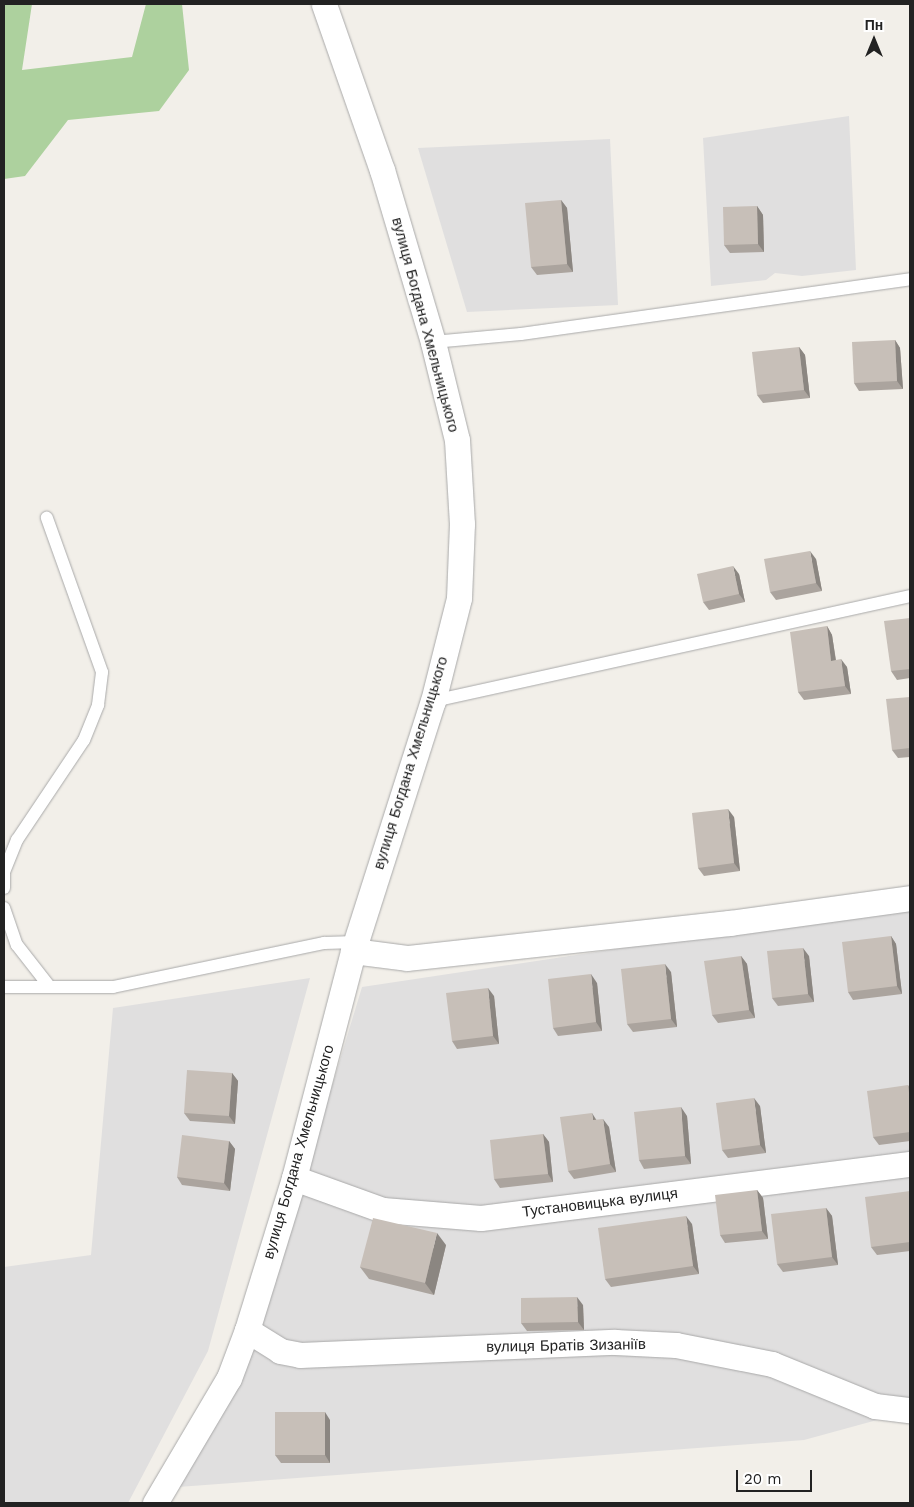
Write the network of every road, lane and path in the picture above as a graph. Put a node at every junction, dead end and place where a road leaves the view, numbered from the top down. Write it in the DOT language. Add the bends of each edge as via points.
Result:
graph roads {
  1 [pos="324,4"];
  2 [pos="910,280"];
  3 [pos="433,342"];
  4 [pos="48,518"];
  5 [pos="910,596"];
  6 [pos="433,701"];
  7 [pos="4,888"];
  8 [pos="910,898"];
  9 [pos="4,908"];
  10 [pos="355,946"];
  11 [pos="4,986"];
  12 [pos="49,986"];
  13 [pos="910,1164"];
  14 [pos="294,1178"];
  15 [pos="247,1330"];
  16 [pos="910,1410"];
  17 [pos="155,1503"];
  1 -- 3 [label="street, вулиця Богдана Хмельницького" via="382,170"];
  2 -- 3 [label="lane" via="521,334"];
  3 -- 6 [label="street, вулиця Богдана Хмельницького" via="457,440 462,524 459,598"];
  4 -- 7 [label="lane" via="102,672 98,705 84,740 17,840 4,872"];
  5 -- 6 [label="lane"];
  6 -- 10 [label="street, вулиця Богдана Хмельницького"];
  8 -- 10 [label="street" via="730,923 427,956 387,957"];
  9 -- 12 [label="lane" via="17,945"];
  10 -- 12 [label="lane" via="324,943 113,987"];
  10 -- 14 [label="street, вулиця Богдана Хмельницького"];
  11 -- 12 [label="lane"];
  13 -- 14 [label="street, Тустановицька вулиця" via="481,1218 383,1210"];
  14 -- 15 [label="street, вулиця Богдана Хмельницького"];
  15 -- 16 [label="street, вулиця Братів Зизаніїв" via="280,1351 300,1355 615,1342 676,1345 772,1364 875,1406"];
  15 -- 17 [label="street, вулиця Богдана Хмельницького" via="229,1378"];
}
